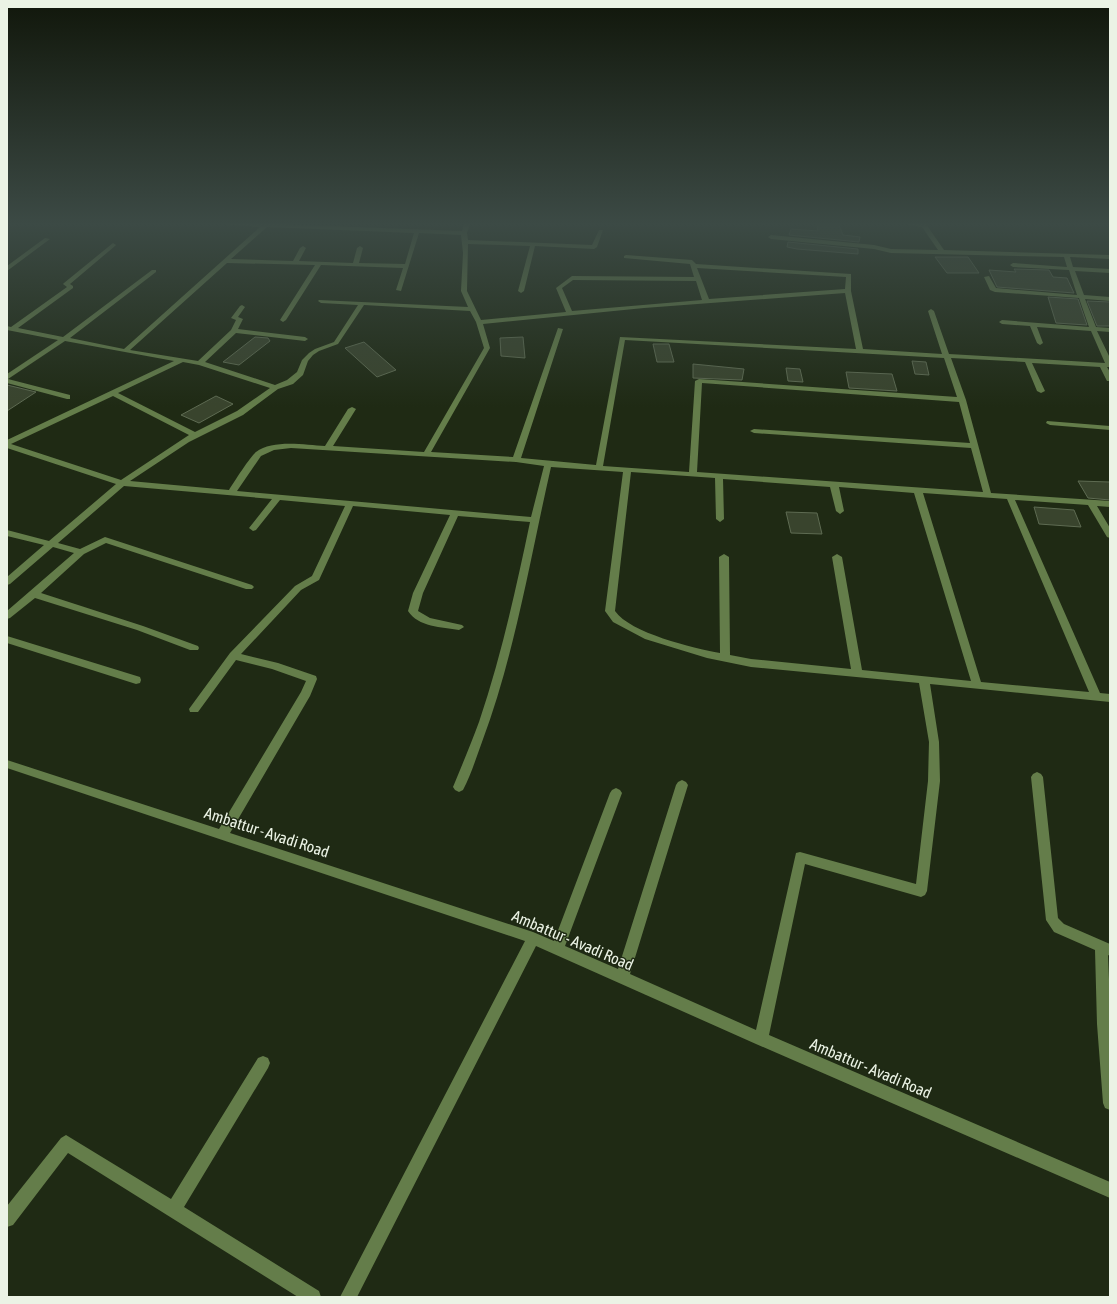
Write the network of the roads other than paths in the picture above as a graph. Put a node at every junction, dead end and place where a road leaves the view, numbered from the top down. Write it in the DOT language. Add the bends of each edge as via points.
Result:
graph roads {
  1 [pos="68,285"];
  2 [pos="136,285"];
  3 [pos="201,285"];
  4 [pos="306,285"];
  5 [pos="400,285"];
  6 [pos="464,285"];
  7 [pos="523,285"];
  8 [pos="563,285"];
  9 [pos="699,285"];
  10 [pos="848,285"];
  11 [pos="990,285"];
  12 [pos="1076,285"];
  13 [pos="398,290"];
  14 [pos="521,291"];
  15 [pos="848,291"];
  16 [pos="1081,297"];
  17 [pos="1110,299"];
  18 [pos="321,301"];
  19 [pos="706,301"];
  20 [pos="362,303"];
  21 [pos="242,307"];
  22 [pos="473,310"];
  23 [pos="931,311"];
  24 [pos="570,313"];
  25 [pos="283,320"];
  26 [pos="479,322"];
  27 [pos="1002,322"];
  28 [pos="1033,324"];
  29 [pos="560,328"];
  30 [pos="10,329"];
  31 [pos="1094,329"];
  32 [pos="1110,330"];
  33 [pos="234,331"];
  34 [pos="305,339"];
  35 [pos="63,340"];
  36 [pos="1040,343"];
  37 [pos="125,351"];
  38 [pos="860,351"];
  39 [pos="946,356"];
  40 [pos="182,360"];
  41 [pos="1026,360"];
  42 [pos="200,363"];
  43 [pos="1107,365"];
  44 [pos="7,376"];
  45 [pos="1110,379"];
  46 [pos="7,381"];
  47 [pos="275,387"];
  48 [pos="1041,391"];
  49 [pos="113,393"];
  50 [pos="67,397"];
  51 [pos="962,400"];
  52 [pos="352,410"];
  53 [pos="1050,423"];
  54 [pos="1110,428"];
  55 [pos="754,431"];
  56 [pos="196,436"];
  57 [pos="7,444"];
  58 [pos="974,446"];
  59 [pos="328,448"];
  60 [pos="426,455"];
  61 [pos="516,460"];
  62 [pos="548,464"];
  63 [pos="599,468"];
  64 [pos="627,470"];
  65 [pos="693,474"];
  66 [pos="719,476"];
  67 [pos="122,483"];
  68 [pos="834,485"];
  69 [pos="918,491"];
  70 [pos="231,493"];
  71 [pos="988,496"];
  72 [pos="278,497"];
  73 [pos="1010,497"];
  74 [pos="1091,503"];
  75 [pos="350,504"];
  76 [pos="1110,504"];
  77 [pos="840,511"];
  78 [pos="455,513"];
  79 [pos="720,519"];
  80 [pos="535,520"];
  81 [pos="253,528"];
  82 [pos="7,533"];
  83 [pos="1110,535"];
  84 [pos="50,544"];
  85 [pos="81,552"];
  86 [pos="724,557"];
  87 [pos="837,557"];
  88 [pos="7,582"];
  89 [pos="249,587"];
  90 [pos="34,594"];
  91 [pos="7,616"];
  92 [pos="458,627"];
  93 [pos="7,639"];
  94 [pos="194,648"];
  95 [pos="234,656"];
  96 [pos="725,658"];
  97 [pos="857,673"];
  98 [pos="136,680"];
  99 [pos="924,680"];
  100 [pos="977,685"];
  101 [pos="1096,697"];
  102 [pos="1110,698"];
  103 [pos="194,709"];
  104 [pos="7,764"];
  105 [pos="1036,777"];
  106 [pos="682,785"];
  107 [pos="459,788"];
  108 [pos="616,794"];
  109 [pos="222,835"];
  110 [pos="533,938"];
  111 [pos="557,949"];
  112 [pos="1105,949"];
  113 [pos="622,978"];
  114 [pos="761,1039"];
  115 [pos="263,1063"];
  116 [pos="1110,1103"];
  117 [pos="1110,1190"];
  118 [pos="173,1210"];
  119 [pos="7,1219"];
  120 [pos="313,1297"];
  121 [pos="348,1297"];
  1 -- 30 [label="street" via="70,286 68,290"];
  2 -- 35 [label="street"];
  3 -- 37 [label="street"];
  4 -- 25 [label="street"];
  5 -- 13 [label="street"];
  6 -- 22 [label="street" via="464,291"];
  7 -- 14 [label="street"];
  8 -- 24 [label="street" via="559,288"];
  9 -- 19 [label="street"];
  10 -- 15 [label="street"];
  11 -- 16 [label="street" via="995,290"];
  12 -- 16 [label="street"];
  15 -- 19 [label="street"];
  15 -- 38 [label="street"];
  16 -- 17 [label="street"];
  16 -- 31 [label="street"];
  18 -- 20 [label="street"];
  19 -- 24 [label="street"];
  20 -- 22 [label="street"];
  20 -- 47 [label="street" via="336,344 311,354 305,360 300,373 290,382"];
  21 -- 33 [label="street" via="234,318 240,319"];
  22 -- 26 [label="street"];
  23 -- 39 [label="street"];
  24 -- 26 [label="street"];
  26 -- 60 [label="street" via="487,348"];
  27 -- 28 [label="street"];
  28 -- 31 [label="street"];
  28 -- 36 [label="street"];
  29 -- 61 [label="street"];
  30 -- 35 [label="street"];
  31 -- 32 [label="street"];
  31 -- 43 [label="street"];
  33 -- 34 [label="street"];
  33 -- 42 [label="street"];
  35 -- 37 [label="street"];
  35 -- 44 [label="street"];
  37 -- 40 [label="street"];
  38 -- 39 [label="street"];
  38 -- 63 [label="street" via="622,338"];
  39 -- 41 [label="street"];
  39 -- 51 [label="street"];
  40 -- 42 [label="street"];
  40 -- 49 [label="street"];
  41 -- 43 [label="street"];
  41 -- 48 [label="street"];
  42 -- 47 [label="street"];
  43 -- 45 [label="street"];
  46 -- 50 [label="street"];
  47 -- 56 [label="street" via="240,413"];
  49 -- 56 [label="street"];
  49 -- 57 [label="street"];
  51 -- 58 [label="street"];
  51 -- 65 [label="street" via="699,381"];
  52 -- 59 [label="street"];
  53 -- 54 [label="street"];
  55 -- 58 [label="street"];
  56 -- 67 [label="street"];
  57 -- 67 [label="street"];
  58 -- 71 [label="street"];
  59 -- 60 [label="street"];
  59 -- 70 [label="street" via="291,446 272,448 258,454"];
  60 -- 61 [label="street"];
  61 -- 62 [label="street"];
  62 -- 63 [label="street"];
  62 -- 80 [label="street"];
  63 -- 64 [label="street"];
  64 -- 65 [label="street"];
  64 -- 96 [label="street" via="610,611 616,620 648,637"];
  65 -- 66 [label="street"];
  66 -- 68 [label="street"];
  66 -- 79 [label="street"];
  67 -- 70 [label="street"];
  67 -- 84 [label="street"];
  68 -- 69 [label="street"];
  68 -- 77 [label="street"];
  69 -- 71 [label="street"];
  69 -- 100 [label="street"];
  70 -- 72 [label="street"];
  71 -- 73 [label="street"];
  72 -- 75 [label="street"];
  72 -- 81 [label="street"];
  73 -- 74 [label="street"];
  73 -- 101 [label="street"];
  74 -- 76 [label="street"];
  74 -- 83 [label="street"];
  75 -- 78 [label="street"];
  75 -- 95 [label="street" via="316,578 298,588"];
  78 -- 80 [label="street"];
  78 -- 92 [label="street" via="418,593 413,611 421,618"];
  80 -- 107 [label="street" via="504,650 484,720"];
  82 -- 84 [label="street"];
  84 -- 85 [label="street"];
  84 -- 88 [label="street"];
  85 -- 89 [label="street" via="104,540"];
  85 -- 90 [label="street"];
  86 -- 96 [label="street"];
  87 -- 97 [label="street"];
  90 -- 91 [label="street"];
  90 -- 94 [label="street"];
  93 -- 98 [label="street"];
  95 -- 103 [label="street"];
  95 -- 109 [label="street" via="312,679"];
  96 -- 97 [label="street" via="750,663"];
  97 -- 99 [label="street"];
  99 -- 100 [label="street"];
  99 -- 114 [label="street" via="934,742 934,781 921,891 800,857"];
  100 -- 101 [label="street"];
  101 -- 102 [label="street"];
  104 -- 109 [label="street, Ambattur - Avadi Road"];
  105 -- 112 [label="street" via="1052,920 1059,928"];
  106 -- 113 [label="street"];
  108 -- 111 [label="street"];
  109 -- 110 [label="street, Ambattur - Avadi Road"];
  110 -- 111 [label="street, Ambattur - Avadi Road"];
  110 -- 121 [label="street"];
  111 -- 113 [label="street, Ambattur - Avadi Road"];
  112 -- 116 [label="street" via="1104,1024"];
  113 -- 114 [label="street, Ambattur - Avadi Road"];
  114 -- 117 [label="street, Ambattur - Avadi Road"];
  115 -- 118 [label="street"];
  118 -- 119 [label="street" via="66,1143"];
  118 -- 120 [label="street"];
}
